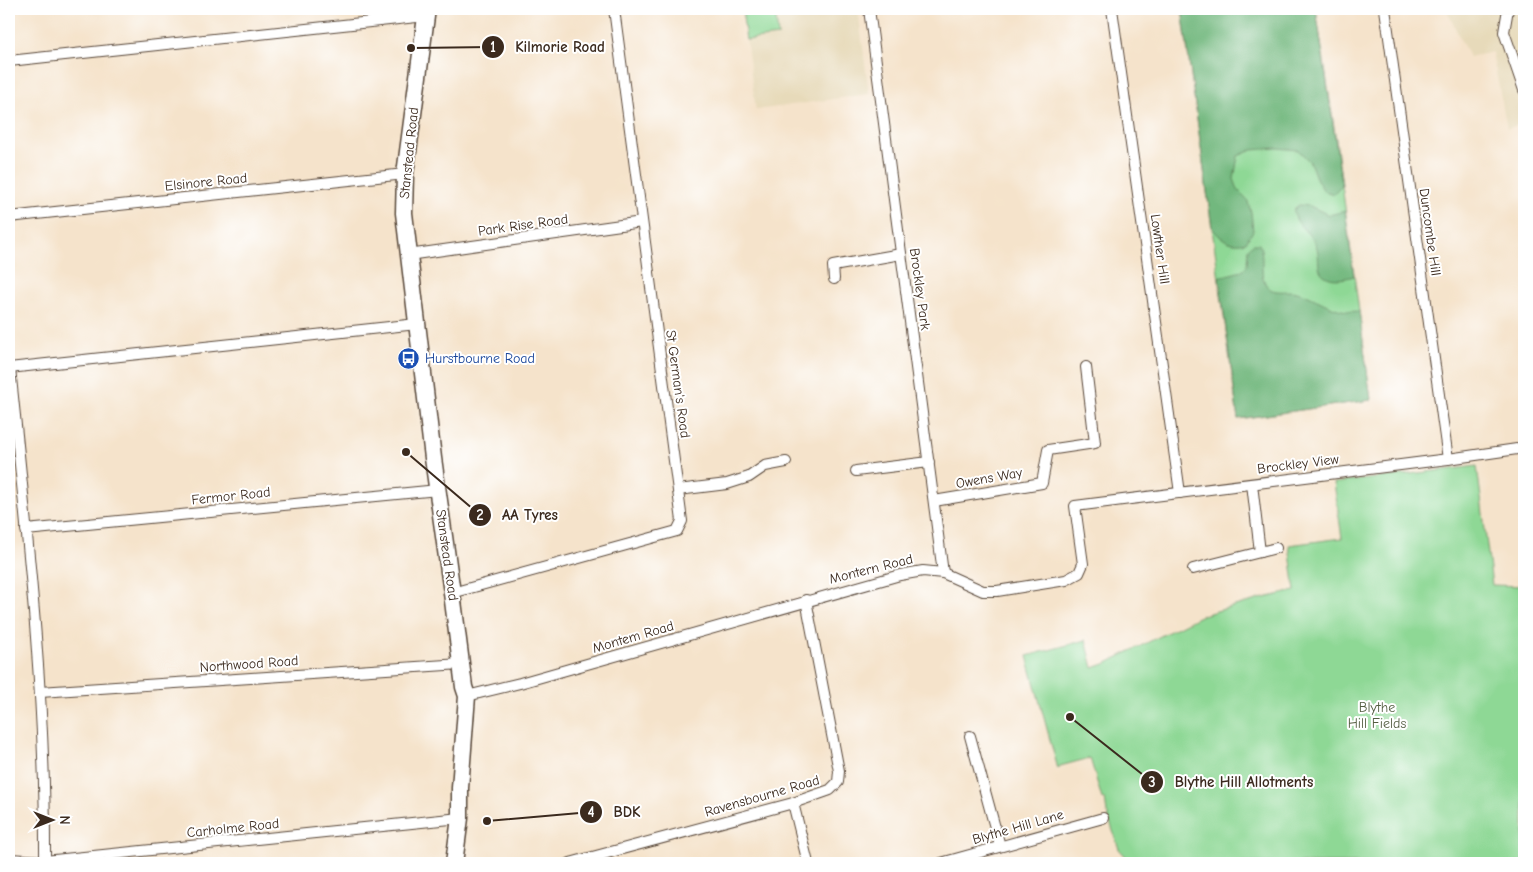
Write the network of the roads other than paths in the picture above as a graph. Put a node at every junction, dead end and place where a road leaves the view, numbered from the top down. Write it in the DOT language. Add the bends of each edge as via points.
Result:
graph roads {
  1 [pos="614,9"];
  2 [pos="869,9"];
  3 [pos="1112,9"];
  4 [pos="1385,9"];
  5 [pos="1508,9"];
  6 [pos="427,12"];
  7 [pos="9,61"];
  8 [pos="1524,90"];
  9 [pos="405,174"];
  10 [pos="9,217"];
  11 [pos="642,222"];
  12 [pos="901,254"];
  13 [pos="408,255"];
  14 [pos="834,279"];
  15 [pos="417,324"];
  16 [pos="1086,367"];
  17 [pos="10,368"];
  18 [pos="1524,448"];
  19 [pos="1448,459"];
  20 [pos="786,462"];
  21 [pos="928,462"];
  22 [pos="856,471"];
  23 [pos="1252,484"];
  24 [pos="438,490"];
  25 [pos="678,490"];
  26 [pos="1180,493"];
  27 [pos="934,501"];
  28 [pos="26,530"];
  29 [pos="1276,548"];
  30 [pos="1260,552"];
  31 [pos="1193,569"];
  32 [pos="943,573"];
  33 [pos="452,593"];
  34 [pos="806,600"];
  35 [pos="461,664"];
  36 [pos="40,692"];
  37 [pos="467,696"];
  38 [pos="970,736"];
  39 [pos="793,803"];
  40 [pos="460,818"];
  41 [pos="1103,818"];
  42 [pos="1000,846"];
  43 [pos="9,859"];
  44 [pos="45,862"];
  45 [pos="454,863"];
  46 [pos="570,863"];
  47 [pos="808,863"];
  48 [pos="941,863"];
  1 -- 11 [label="street, St German's Road"];
  2 -- 12 [label="street, Brockley Park"];
  3 -- 26 [label="street, Lowther Hill"];
  4 -- 19 [label="street, Duncombe Hill"];
  5 -- 8 [label="street" via="1504,32"];
  6 -- 7 [label="street"];
  6 -- 9 [label="highway, Stanstead Road"];
  9 -- 10 [label="street, Elsinore Road"];
  9 -- 13 [label="highway, Stanstead Road"];
  11 -- 13 [label="street, Park Rise Road"];
  11 -- 25 [label="street, St German's Road"];
  12 -- 14 [label="street" via="833,266"];
  12 -- 21 [label="street, Brockley Park"];
  13 -- 15 [label="highway, Stanstead Road"];
  15 -- 17 [label="street"];
  15 -- 24 [label="highway, Stanstead Road"];
  16 -- 27 [label="street, Owens Way" via="1095,443 1048,450 1042,483"];
  17 -- 28 [label="street"];
  18 -- 19 [label="street, Brockley View"];
  19 -- 23 [label="street, Brockley View"];
  20 -- 25 [label="street" via="762,468 749,478 727,484"];
  21 -- 22 [label="street"];
  21 -- 27 [label="street, Brockley Park"];
  23 -- 26 [label="street, Brockley View"];
  23 -- 30 [label="street"];
  24 -- 28 [label="street, Fermor Road"];
  24 -- 33 [label="highway, Stanstead Road"];
  25 -- 33 [label="street, St German's Road" via="682,521 677,532"];
  26 -- 32 [label="street, Brockley View" via="1075,506 1083,564 1079,574 1066,580 983,591"];
  27 -- 32 [label="street, Brockley Park"];
  28 -- 36 [label="street"];
  29 -- 30 [label="street"];
  30 -- 31 [label="street"];
  32 -- 34 [label="street, Montern Road" via="923,571 900,575"];
  33 -- 35 [label="highway, Stanstead Road"];
  34 -- 37 [label="street, Montem Road"];
  34 -- 39 [label="street, Ravensbourne Road" via="840,772 838,782 830,790"];
  35 -- 36 [label="street, Northwood Road"];
  35 -- 37 [label="highway, Stanstead Road"];
  36 -- 44 [label="street"];
  37 -- 40 [label="highway, Stanstead Road"];
  38 -- 42 [label="street"];
  39 -- 46 [label="street, Ravensbourne Road"];
  39 -- 47 [label="street"];
  40 -- 44 [label="street, Carholme Road"];
  40 -- 45 [label="highway, Stanstead Road"];
  41 -- 42 [label="street, Blythe Hill Lane"];
  42 -- 48 [label="street, Blythe Hill Lane"];
  43 -- 44 [label="street, Carholme Road"];
}
